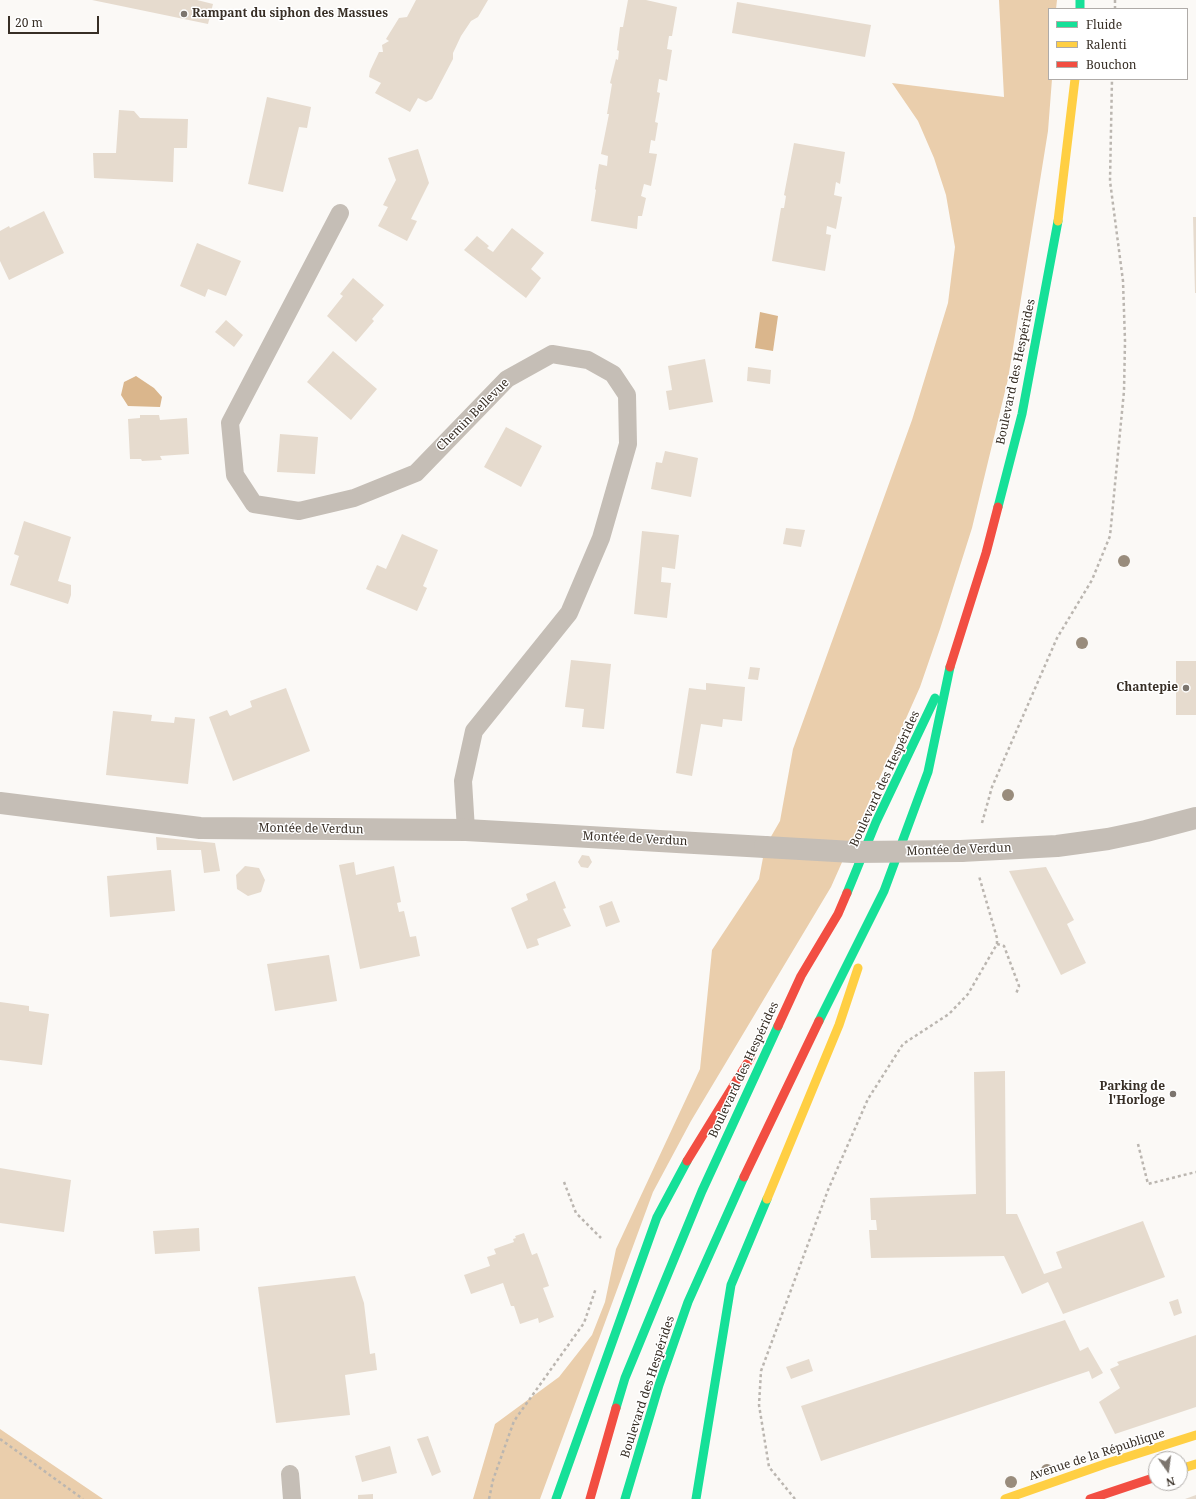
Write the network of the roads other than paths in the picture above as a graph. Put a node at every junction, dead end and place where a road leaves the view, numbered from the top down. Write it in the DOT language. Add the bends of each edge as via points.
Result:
graph roads {
  1 [pos="1075,80"];
  2 [pos="340,213"];
  3 [pos="951,664"];
  4 [pos="0,803"];
  5 [pos="1196,818"];
  6 [pos="466,830"];
  7 [pos="884,891"];
  8 [pos="801,976"];
  9 [pos="1196,1435"];
  10 [pos="290,1474"];
  11 [pos="1148,1480"];
  12 [pos="292,1499"];
  13 [pos="556,1499"];
  14 [pos="590,1499"];
  15 [pos="625,1499"];
  16 [pos="696,1499"];
  17 [pos="1005,1499"];
  18 [pos="1090,1499"];
  1 -- 3 [label="main road, Boulevard des Hespérides" via="1058,223 1022,414 986,553"];
  2 -- 6 [label="lane, Chemin Bellevue" via="230,423 235,475 254,504 299,511 354,498 416,472 507,379 552,354 588,360 612,374 627,396 628,444 601,538 569,613 474,731 463,781"];
  3 -- 7 [label="main road, Boulevard des Hespérides" via="928,772"];
  3 -- 8 [label="main road, Boulevard des Hespérides" via="876,822 838,914"];
  4 -- 6 [label="street, Montée de Verdun" via="200,828"];
  5 -- 6 [label="street, Montée de Verdun, bridge" via="1108,839 1057,846 962,851 853,852"];
  7 -- 15 [label="main road, Boulevard des Hespérides" via="812,1035 688,1302 659,1385"];
  7 -- 16 [label="main road" via="839,1025 731,1285"];
  8 -- 13 [label="main road" via="689,1157 657,1217"];
  8 -- 14 [label="main road, Boulevard des Hespérides" via="702,1191 628,1371"];
  9 -- 17 [label="main road, Avenue de la République"];
  10 -- 12 [label="lane"];
  11 -- 18 [label="main road"];
}
